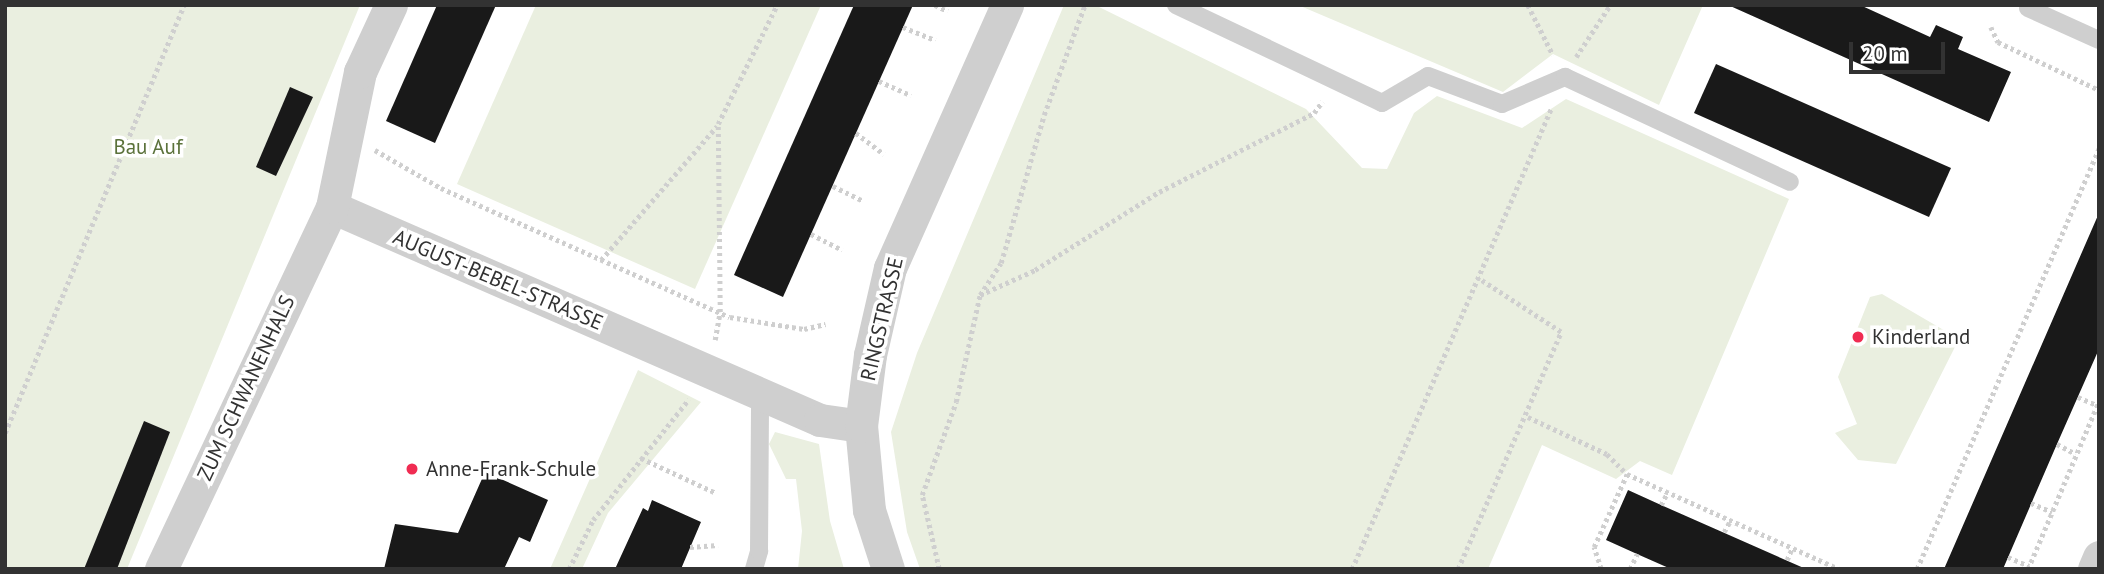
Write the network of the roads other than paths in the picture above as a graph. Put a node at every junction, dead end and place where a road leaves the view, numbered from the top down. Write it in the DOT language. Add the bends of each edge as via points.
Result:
graph roads {
  1 [pos="391,5"];
  2 [pos="1007,5"];
  3 [pos="1176,5"];
  4 [pos="2028,8"];
  5 [pos="2099,40"];
  6 [pos="1790,182"];
  7 [pos="332,207"];
  8 [pos="760,394"];
  9 [pos="861,426"];
  10 [pos="2099,557"];
  11 [pos="161,569"];
  12 [pos="754,569"];
  13 [pos="888,569"];
  14 [pos="2094,569"];
  1 -- 7 [label="street" via="360,72"];
  2 -- 9 [label="street, RINGSTRASSE" via="890,268 870,355"];
  3 -- 6 [label="lane" via="1381,103 1427,76 1503,104 1565,77"];
  4 -- 5 [label="lane"];
  7 -- 8 [label="street, AUGUST-BEBEL-STRASSE"];
  7 -- 11 [label="street, ZUM SCHWANENHALS"];
  8 -- 9 [label="street, AUGUST-BEBEL-STRASSE" via="820,420"];
  8 -- 12 [label="lane" via="759,551"];
  9 -- 13 [label="street, RINGSTRASSE" via="869,510"];
  10 -- 14 [label="street"];
}
